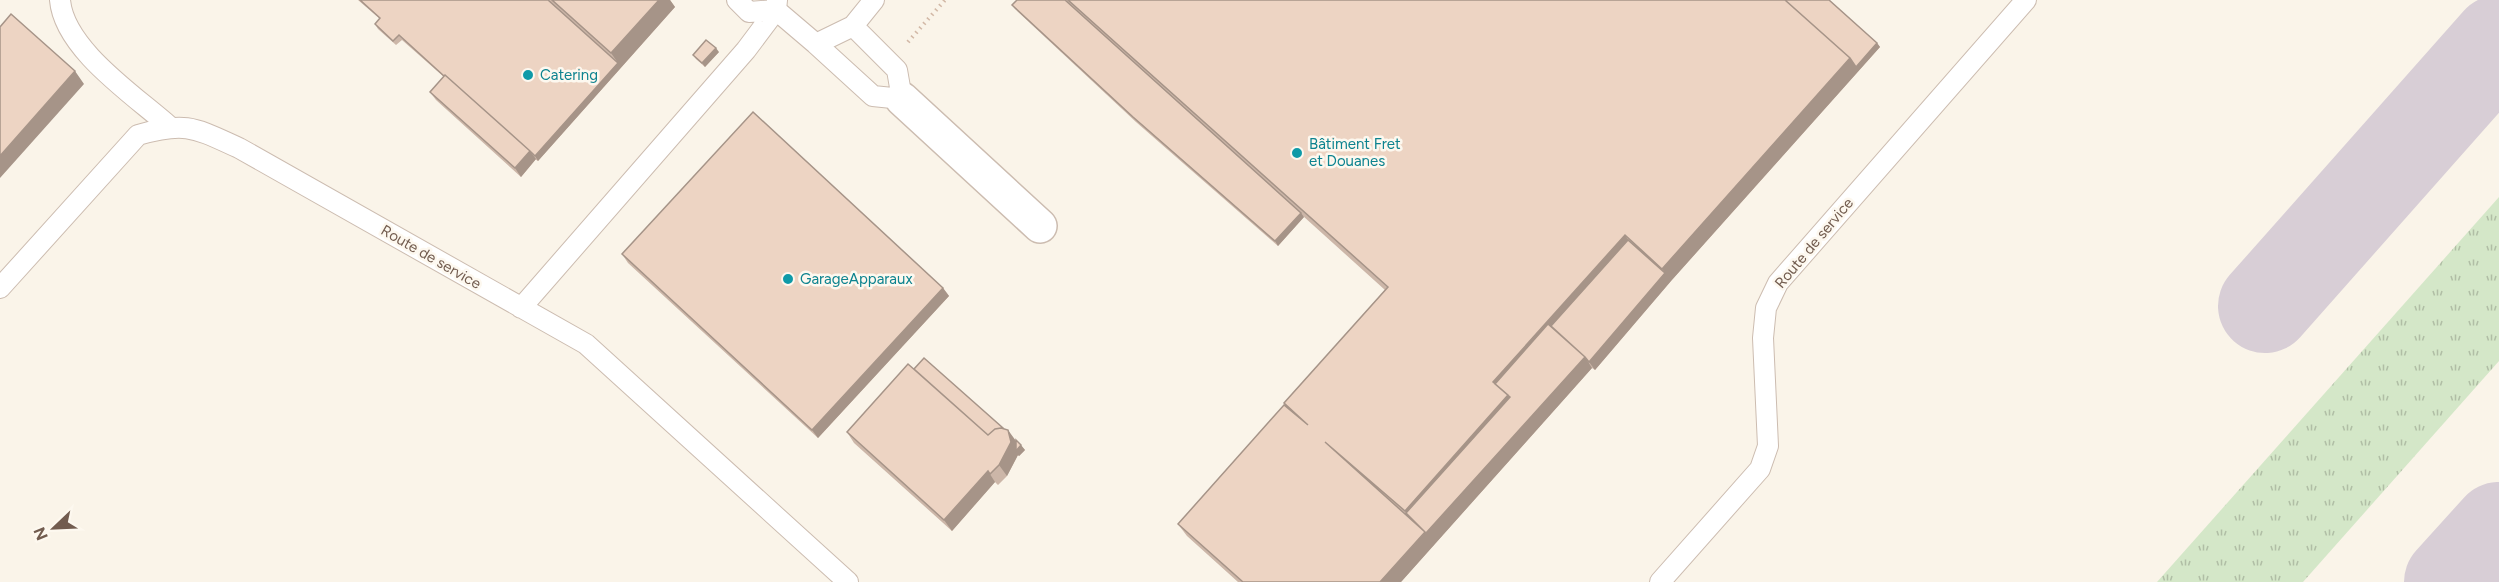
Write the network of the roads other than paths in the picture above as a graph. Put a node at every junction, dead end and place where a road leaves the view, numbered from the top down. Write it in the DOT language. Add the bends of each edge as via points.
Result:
graph roads {
  1 [pos="60,0"];
  2 [pos="736,0"];
  3 [pos="874,0"];
  4 [pos="2026,0"];
  5 [pos="776,5"];
  6 [pos="853,26"];
  7 [pos="816,44"];
  8 [pos="902,99"];
  9 [pos="169,126"];
  10 [pos="1040,226"];
  11 [pos="0,288"];
  12 [pos="521,308"];
  13 [pos="848,582"];
  14 [pos="1660,582"];
  1 -- 9 [label="lane" via="71,33 91,57"];
  2 -- 5 [label="lane" via="749,12"];
  3 -- 6 [label="lane"];
  4 -- 14 [label="lane, Route de service" via="1778,283 1766,308 1763,348 1768,446 1760,469"];
  5 -- 7 [label="lane"];
  5 -- 12 [label="lane" via="746,50"];
  6 -- 7 [label="lane"];
  6 -- 8 [label="lane" via="897,70"];
  7 -- 8 [label="lane" via="873,96"];
  8 -- 10 [label="street"];
  9 -- 11 [label="lane, Route de service" via="138,135"];
  9 -- 12 [label="lane, Route de service" via="192,127 239,148"];
  12 -- 13 [label="lane, Route de service" via="586,344"];
}
